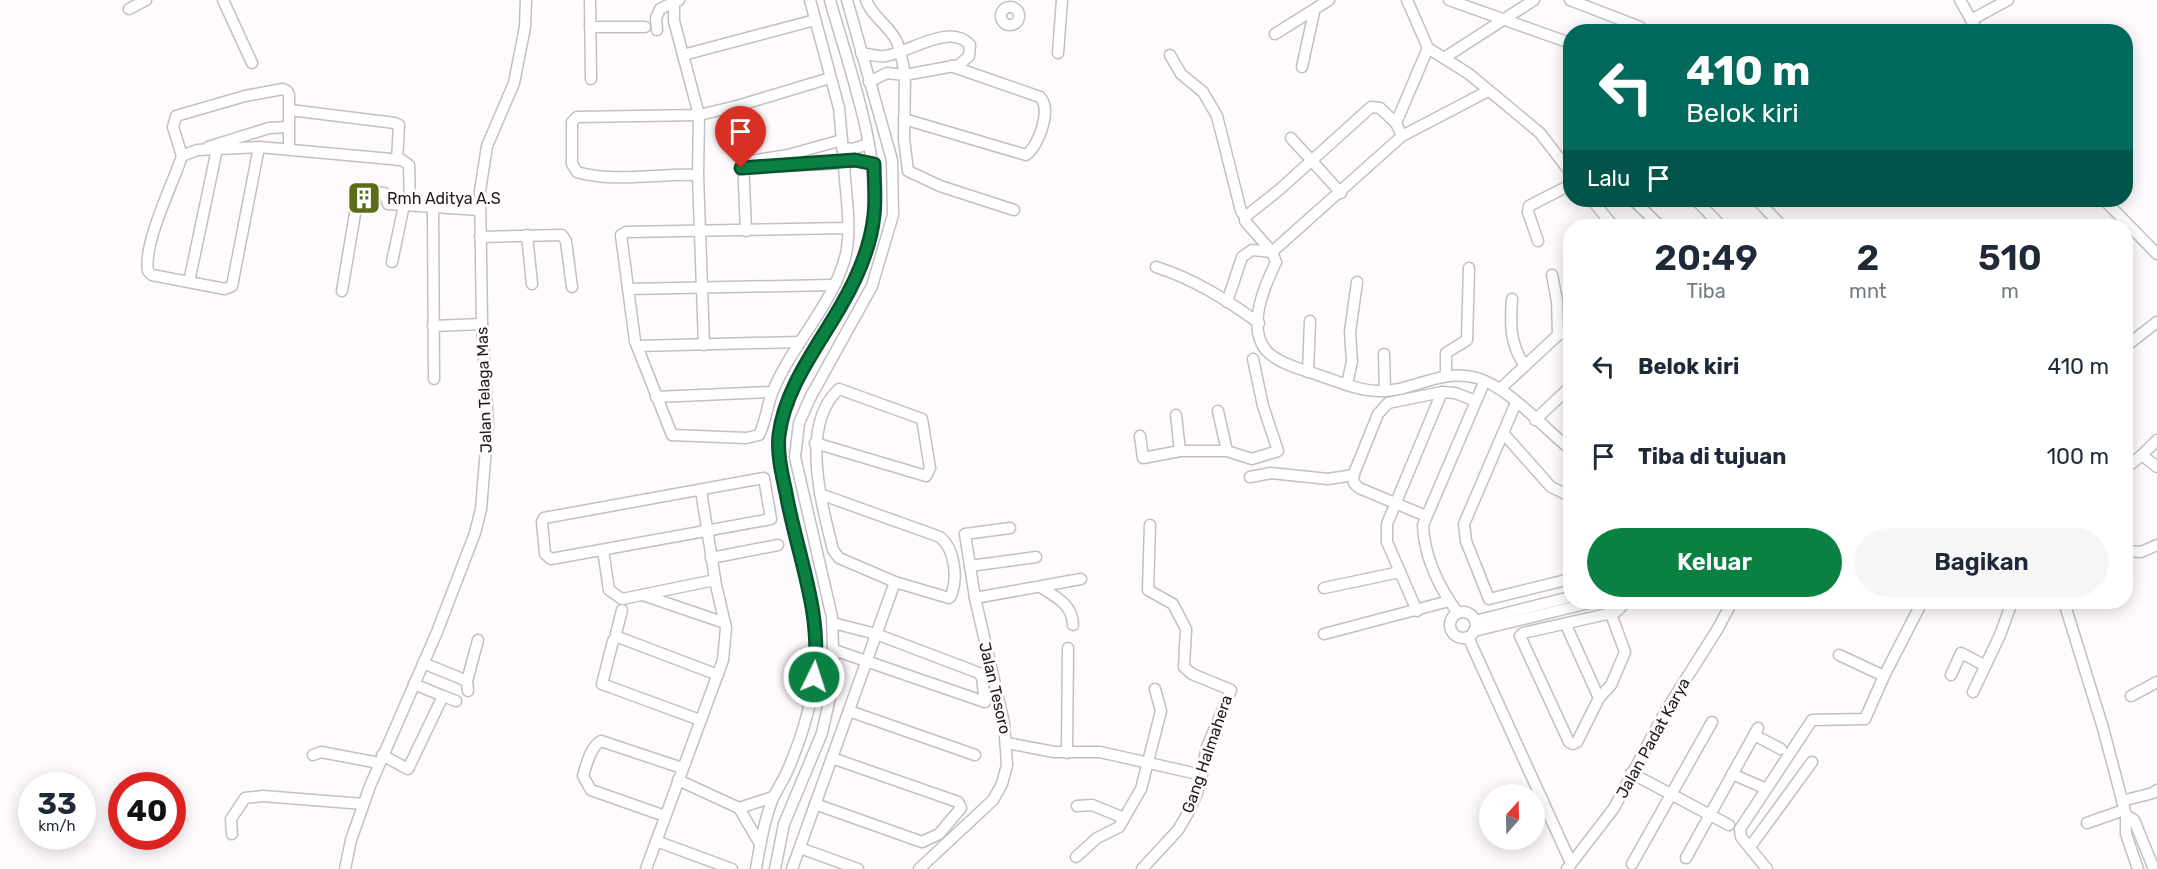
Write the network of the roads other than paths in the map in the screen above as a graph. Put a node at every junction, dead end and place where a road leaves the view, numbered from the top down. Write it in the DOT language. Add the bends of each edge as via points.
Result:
graph roads {
  1 [pos="146,0"];
  2 [pos="223,0"];
  3 [pos="526,0"];
  4 [pos="590,0"];
  5 [pos="810,0"];
  6 [pos="866,0"];
  7 [pos="1062,0"];
  8 [pos="1329,0"];
  9 [pos="1407,0"];
  10 [pos="1449,0"];
  11 [pos="1534,0"];
  12 [pos="1570,0"];
  13 [pos="1960,0"];
  14 [pos="2008,0"];
  15 [pos="677,1"];
  16 [pos="848,3"];
  17 [pos="831,5"];
  18 [pos="129,9"];
  19 [pos="1314,12"];
  20 [pos="1507,19"];
  21 [pos="815,20"];
  22 [pos="1971,20"];
  23 [pos="1626,24"];
  24 [pos="1973,24"];
  25 [pos="590,27"];
  26 [pos="645,27"];
  27 [pos="657,30"];
  28 [pos="1275,34"];
  29 [pos="1563,40"];
  30 [pos="1428,48"];
  31 [pos="900,51"];
  32 [pos="861,53"];
  33 [pos="1058,53"];
  34 [pos="683,55"];
  35 [pos="1170,55"];
  36 [pos="882,57"];
  37 [pos="1444,58"];
  38 [pos="252,63"];
  39 [pos="951,66"];
  40 [pos="1302,68"];
  41 [pos="887,73"];
  42 [pos="905,75"];
  43 [pos="830,78"];
  44 [pos="591,79"];
  45 [pos="869,82"];
  46 [pos="1488,91"];
  47 [pos="737,106"];
  48 [pos="290,110"];
  49 [pos="699,115"];
  50 [pos="904,119"];
  51 [pos="1396,123"];
  52 [pos="289,127"];
  53 [pos="1402,136"];
  54 [pos="1291,138"];
  55 [pos="842,144"];
  56 [pos="868,144"];
  57 [pos="259,147"];
  58 [pos="205,149"];
  59 [pos="217,149"];
  60 [pos="289,149"];
  61 [pos="183,156"];
  62 [pos="397,160"];
  63 [pos="1311,161"];
  64 [pos="844,163"];
  65 [pos="1563,163"];
  66 [pos="874,164"];
  67 [pos="741,165"];
  68 [pos="698,175"];
  69 [pos="1563,189"];
  70 [pos="1341,193"];
  71 [pos="407,205"];
  72 [pos="433,207"];
  73 [pos="1598,207"];
  74 [pos="1640,207"];
  75 [pos="1703,207"];
  76 [pos="1764,207"];
  77 [pos="2111,207"];
  78 [pos="480,210"];
  79 [pos="1014,210"];
  80 [pos="1245,217"];
  81 [pos="1607,219"];
  82 [pos="1653,219"];
  83 [pos="1714,219"];
  84 [pos="1775,219"];
  85 [pos="2123,219"];
  86 [pos="847,228"];
  87 [pos="2133,230"];
  88 [pos="746,231"];
  89 [pos="702,232"];
  90 [pos="526,235"];
  91 [pos="480,237"];
  92 [pos="1538,241"];
  93 [pos="1272,252"];
  94 [pos="2157,254"];
  95 [pos="392,262"];
  96 [pos="1156,267"];
  97 [pos="1468,268"];
  98 [pos="1552,275"];
  99 [pos="189,282"];
  100 [pos="1357,282"];
  101 [pos="532,284"];
  102 [pos="833,285"];
  103 [pos="572,287"];
  104 [pos="704,288"];
  105 [pos="628,289"];
  106 [pos="342,291"];
  107 [pos="1512,299"];
  108 [pos="844,302"];
  109 [pos="1227,302"];
  110 [pos="860,309"];
  111 [pos="1310,321"];
  112 [pos="2157,322"];
  113 [pos="1258,323"];
  114 [pos="482,324"];
  115 [pos="433,326"];
  116 [pos="1563,333"];
  117 [pos="1558,335"];
  118 [pos="2133,341"];
  119 [pos="798,342"];
  120 [pos="704,345"];
  121 [pos="637,346"];
  122 [pos="1384,354"];
  123 [pos="1253,359"];
  124 [pos="1525,366"];
  125 [pos="1308,372"];
  126 [pos="1446,376"];
  127 [pos="434,379"];
  128 [pos="1347,385"];
  129 [pos="1483,385"];
  130 [pos="1500,389"];
  131 [pos="1385,391"];
  132 [pos="772,392"];
  133 [pos="1443,392"];
  134 [pos="1563,394"];
  135 [pos="656,397"];
  136 [pos="1476,401"];
  137 [pos="1515,405"];
  138 [pos="1218,411"];
  139 [pos="1176,415"];
  140 [pos="1535,420"];
  141 [pos="1503,433"];
  142 [pos="1140,436"];
  143 [pos="2157,440"];
  144 [pos="815,443"];
  145 [pos="1563,443"];
  146 [pos="1180,451"];
  147 [pos="1227,451"];
  148 [pos="2142,454"];
  149 [pos="2133,462"];
  150 [pos="2157,467"];
  151 [pos="1354,475"];
  152 [pos="1250,477"];
  153 [pos="701,491"];
  154 [pos="1563,493"];
  155 [pos="820,494"];
  156 [pos="1395,504"];
  157 [pos="1426,516"];
  158 [pos="1150,525"];
  159 [pos="1010,528"];
  160 [pos="707,532"];
  161 [pos="778,545"];
  162 [pos="2157,545"];
  163 [pos="603,550"];
  164 [pos="2133,551"];
  165 [pos="1036,557"];
  166 [pos="711,558"];
  167 [pos="970,566"];
  168 [pos="1400,572"];
  169 [pos="1081,579"];
  170 [pos="715,580"];
  171 [pos="1563,581"];
  172 [pos="895,582"];
  173 [pos="1042,588"];
  174 [pos="1324,588"];
  175 [pos="642,595"];
  176 [pos="975,598"];
  177 [pos="1563,599"];
  178 [pos="1449,601"];
  179 [pos="1563,609"];
  180 [pos="1619,609"];
  181 [pos="1727,609"];
  182 [pos="1918,609"];
  183 [pos="2009,609"];
  184 [pos="2066,609"];
  185 [pos="622,610"];
  186 [pos="1417,611"];
  187 [pos="1458,612"];
  188 [pos="1611,614"];
  189 [pos="725,623"];
  190 [pos="833,623"];
  191 [pos="1073,625"];
  192 [pos="1566,625"];
  193 [pos="1472,629"];
  194 [pos="1324,633"];
  195 [pos="876,634"];
  196 [pos="615,638"];
  197 [pos="478,640"];
  198 [pos="1068,648"];
  199 [pos="834,650"];
  200 [pos="1839,655"];
  201 [pos="867,661"];
  202 [pos="423,663"];
  203 [pos="1984,665"];
  204 [pos="718,675"];
  205 [pos="1951,675"];
  206 [pos="1884,676"];
  207 [pos="2157,682"];
  208 [pos="414,684"];
  209 [pos="1155,689"];
  210 [pos="812,692"];
  211 [pos="1973,692"];
  212 [pos="831,694"];
  213 [pos="443,696"];
  214 [pos="2132,696"];
  215 [pos="1599,698"];
  216 [pos="456,701"];
  217 [pos="849,711"];
  218 [pos="700,720"];
  219 [pos="1712,722"];
  220 [pos="1007,743"];
  221 [pos="1781,749"];
  222 [pos="1067,753"];
  223 [pos="313,755"];
  224 [pos="975,755"];
  225 [pos="832,758"];
  226 [pos="381,759"];
  227 [pos="1149,762"];
  228 [pos="1812,762"];
  229 [pos="682,768"];
  230 [pos="1632,773"];
  231 [pos="1732,774"];
  232 [pos="1202,775"];
  233 [pos="678,780"];
  234 [pos="1762,788"];
  235 [pos="2157,790"];
  236 [pos="1671,796"];
  237 [pos="773,797"];
  238 [pos="363,804"];
  239 [pos="815,804"];
  240 [pos="1077,806"];
  241 [pos="739,808"];
  242 [pos="2124,808"];
  243 [pos="1709,815"];
  244 [pos="665,816"];
  245 [pos="1124,818"];
  246 [pos="2087,823"];
  247 [pos="1729,825"];
  248 [pos="232,834"];
  249 [pos="656,841"];
  250 [pos="760,844"];
  251 [pos="1750,847"];
  252 [pos="800,848"];
  253 [pos="1076,857"];
  254 [pos="1686,858"];
  255 [pos="1632,864"];
  256 [pos="1569,866"];
  257 [pos="345,869"];
  258 [pos="646,869"];
  259 [pos="732,869"];
  260 [pos="756,869"];
  261 [pos="775,869"];
  262 [pos="792,869"];
  263 [pos="858,869"];
  264 [pos="919,869"];
  265 [pos="1142,869"];
  266 [pos="1767,869"];
  267 [pos="2138,869"];
  268 [pos="2154,869"];
  1 -- 18 [label="street"];
  2 -- 38 [label="street"];
  3 -- 78 [label="street, Jalan Telaga Mas" via="521,55 514,83 487,146"];
  4 -- 25 [label="street"];
  5 -- 21 [label="street"];
  6 -- 31 [label="street" via="897,41"];
  7 -- 33 [label="street"];
  8 -- 19 [label="street"];
  9 -- 30 [label="street"];
  10 -- 20 [label="street"];
  11 -- 20 [label="street"];
  12 -- 23 [label="street"];
  13 -- 22 [label="street"];
  14 -- 22 [label="street"];
  15 -- 27 [label="street" via="660,9"];
  15 -- 34 [label="street" via="674,21"];
  16 -- 17 [label="street"];
  16 -- 32 [label="street"];
  17 -- 56 [label="street"];
  19 -- 28 [label="street"];
  19 -- 40 [label="street"];
  20 -- 29 [label="street"];
  20 -- 37 [label="street"];
  21 -- 34 [label="street"];
  21 -- 43 [label="street"];
  22 -- 24 [label="street"];
  25 -- 26 [label="street"];
  25 -- 44 [label="street"];
  30 -- 37 [label="street"];
  30 -- 51 [label="street"];
  31 -- 36 [label="street"];
  31 -- 39 [label="street" via="952,35 964,37 970,45 969,56 959,65"];
  31 -- 42 [label="street"];
  32 -- 36 [label="street"];
  32 -- 45 [label="street"];
  34 -- 49 [label="street"];
  35 -- 80 [label="street" via="1181,74 1203,92 1217,116"];
  36 -- 41 [label="street"];
  37 -- 46 [label="street"];
  39 -- 42 [label="street"];
  39 -- 50 [label="street" via="1045,102 1033,150 1026,155"];
  41 -- 42 [label="street"];
  41 -- 45 [label="street"];
  42 -- 50 [label="street"];
  43 -- 47 [label="street"];
  43 -- 55 [label="street" via="839,108"];
  45 -- 110 [label="street" via="892,160 893,215 880,264"];
  46 -- 53 [label="street"];
  46 -- 65 [label="street" via="1540,133"];
  47 -- 49 [label="street"];
  47 -- 67 [label="street" via="741,112"];
  48 -- 52 [label="street"];
  48 -- 61 [label="street" via="290,95 283,89 187,111 173,120"];
  48 -- 62 [label="street" via="395,123 399,125"];
  49 -- 68 [label="street"];
  49 -- 68 [label="street" via="577,117 571,130 572,164 577,172 603,176"];
  50 -- 79 [label="street" via="908,171 940,186"];
  51 -- 53 [label="street"];
  51 -- 63 [label="street" via="1373,106"];
  52 -- 58 [label="street" via="268,128"];
  52 -- 60 [label="street"];
  53 -- 70 [label="street"];
  54 -- 63 [label="street"];
  55 -- 56 [label="street" via="853,149"];
  55 -- 64 [label="street"];
  55 -- 67 [label="street"];
  56 -- 66 [label="street"];
  57 -- 59 [label="street"];
  57 -- 60 [label="street"];
  57 -- 99 [label="street" via="232,286 225,289"];
  58 -- 59 [label="street"];
  58 -- 61 [label="street"];
  59 -- 99 [label="street"];
  60 -- 62 [label="street"];
  61 -- 99 [label="street" via="151,243 147,267 152,275"];
  62 -- 71 [label="street" via="409,165"];
  63 -- 70 [label="street"];
  63 -- 80 [label="street"];
  64 -- 66 [label="street" via="855,160"];
  64 -- 67 [label="street"];
  64 -- 86 [label="street"];
  66 -- 108 [label="street" via="874,216 863,260"];
  67 -- 88 [label="street"];
  68 -- 89 [label="street"];
  69 -- 92 [label="street" via="1529,206"];
  70 -- 93 [label="street"];
  71 -- 72 [label="street"];
  71 -- 95 [label="street"];
  71 -- 106 [label="street" via="388,204 384,193 360,190"];
  72 -- 78 [label="street"];
  72 -- 115 [label="street"];
  73 -- 81 [label="street"];
  74 -- 82 [label="street"];
  75 -- 83 [label="street"];
  76 -- 84 [label="street"];
  77 -- 85 [label="street"];
  78 -- 91 [label="street, Jalan Telaga Mas"];
  80 -- 93 [label="street"];
  86 -- 88 [label="street"];
  86 -- 102 [label="street" via="845,256"];
  87 -- 94 [label="street"];
  88 -- 89 [label="street"];
  89 -- 104 [label="street"];
  89 -- 105 [label="street" via="621,235"];
  90 -- 91 [label="street"];
  90 -- 101 [label="street"];
  90 -- 103 [label="street" via="564,237"];
  91 -- 114 [label="street, Jalan Telaga Mas"];
  93 -- 109 [label="street" via="1252,250 1242,256"];
  93 -- 113 [label="street" via="1276,262 1263,290"];
  96 -- 109 [label="street" via="1179,274"];
  97 -- 126 [label="street" via="1467,340 1446,353"];
  98 -- 117 [label="street"];
  100 -- 128 [label="street"];
  102 -- 104 [label="street"];
  102 -- 119 [label="street"];
  104 -- 105 [label="street"];
  104 -- 120 [label="street"];
  105 -- 121 [label="street"];
  107 -- 124 [label="street" via="1512,337"];
  108 -- 110 [label="street"];
  108 -- 210 [label="street" via="787,406 779,441 780,468 816,626"];
  109 -- 113 [label="street"];
  110 -- 190 [label="street" via="810,398 799,423 796,443 795,457"];
  111 -- 125 [label="street"];
  112 -- 118 [label="street"];
  113 -- 125 [label="street" via="1266,350 1282,362"];
  114 -- 115 [label="street"];
  114 -- 202 [label="street, Jalan Telaga Mas" via="488,425 481,509"];
  115 -- 127 [label="street"];
  116 -- 117 [label="street"];
  117 -- 124 [label="street"];
  119 -- 120 [label="street"];
  119 -- 132 [label="street"];
  120 -- 121 [label="street"];
  121 -- 135 [label="street"];
  122 -- 131 [label="street"];
  123 -- 147 [label="street" via="1278,452 1252,459"];
  124 -- 130 [label="street"];
  125 -- 128 [label="street"];
  126 -- 130 [label="street" via="1479,378"];
  126 -- 131 [label="street"];
  128 -- 131 [label="street"];
  129 -- 136 [label="street"];
  130 -- 140 [label="street"];
  132 -- 135 [label="street"];
  132 -- 135 [label="street" via="759,435 746,438 672,435"];
  133 -- 136 [label="street"];
  133 -- 151 [label="street" via="1382,407"];
  133 -- 156 [label="street"];
  134 -- 140 [label="street"];
  136 -- 157 [label="street"];
  137 -- 141 [label="street"];
  138 -- 147 [label="street"];
  139 -- 146 [label="street"];
  140 -- 145 [label="street"];
  141 -- 154 [label="street" via="1551,487"];
  141 -- 171 [label="street" via="1464,524 1466,541 1489,599"];
  142 -- 146 [label="street" via="1143,458"];
  143 -- 148 [label="street"];
  144 -- 144 [label="street" via="926,476 930,468 924,424 919,416 839,389 831,396"];
  144 -- 155 [label="street"];
  146 -- 147 [label="street"];
  148 -- 149 [label="street"];
  148 -- 150 [label="street"];
  151 -- 152 [label="street" via="1328,479 1271,472"];
  151 -- 156 [label="street" via="1359,489"];
  153 -- 160 [label="street"];
  153 -- 160 [label="street" via="764,478 771,519"];
  153 -- 163 [label="street" via="543,519 548,559"];
  155 -- 172 [label="street" via="838,558"];
  155 -- 172 [label="street" via="940,537 950,545 953,556 949,598"];
  156 -- 157 [label="street"];
  156 -- 168 [label="street" via="1387,524 1387,542"];
  157 -- 178 [label="street" via="1424,547"];
  158 -- 232 [label="street, Gang Halmahera" via="1148,590 1173,604 1186,629 1184,667 1231,690 1207,747"];
  159 -- 167 [label="street, Jalan Tesoro" via="965,534"];
  160 -- 163 [label="street"];
  160 -- 166 [label="street"];
  161 -- 166 [label="street"];
  162 -- 164 [label="street"];
  163 -- 175 [label="street" via="612,595 622,599"];
  165 -- 167 [label="street"];
  166 -- 170 [label="street"];
  167 -- 176 [label="street, Jalan Tesoro"];
  168 -- 174 [label="street"];
  168 -- 186 [label="street"];
  169 -- 173 [label="street"];
  170 -- 175 [label="street"];
  170 -- 189 [label="street"];
  172 -- 195 [label="street"];
  173 -- 176 [label="street"];
  173 -- 191 [label="street" via="1068,607"];
  175 -- 189 [label="street"];
  176 -- 220 [label="street, Jalan Tesoro"];
  177 -- 193 [label="street"];
  178 -- 186 [label="street"];
  178 -- 187 [label="street"];
  179 -- 193 [label="street"];
  180 -- 188 [label="street"];
  181 -- 230 [label="street, Jalan Padat Karya"];
  182 -- 206 [label="street"];
  183 -- 203 [label="street"];
  184 -- 242 [label="street"];
  185 -- 196 [label="street"];
  186 -- 194 [label="street"];
  187 -- 193 [label="street" via="1469,613"];
  187 -- 193 [label="street" via="1451,620 1451,629 1458,636"];
  188 -- 192 [label="street"];
  188 -- 215 [label="street" via="1625,652 1611,685"];
  189 -- 204 [label="street"];
  190 -- 195 [label="street"];
  190 -- 199 [label="street"];
  192 -- 215 [label="street"];
  192 -- 215 [label="street" via="1520,636 1569,742 1577,742"];
  193 -- 256 [label="street"];
  195 -- 201 [label="street"];
  195 -- 201 [label="street" via="979,673 985,702"];
  196 -- 204 [label="street"];
  196 -- 218 [label="street" via="602,684"];
  197 -- 202 [label="street" via="467,686"];
  198 -- 222 [label="street"];
  199 -- 201 [label="street"];
  199 -- 212 [label="street"];
  200 -- 206 [label="street"];
  201 -- 217 [label="street"];
  202 -- 208 [label="street, Jalan Telaga Mas"];
  203 -- 205 [label="street" via="1961,653"];
  203 -- 211 [label="street"];
  204 -- 218 [label="street"];
  206 -- 251 [label="street" via="1865,718 1811,721 1740,829"];
  207 -- 214 [label="street"];
  208 -- 213 [label="street"];
  208 -- 226 [label="street, Jalan Telaga Mas"];
  209 -- 227 [label="street" via="1161,711"];
  210 -- 212 [label="street"];
  210 -- 237 [label="street" via="809,712"];
  212 -- 261 [label="street" via="822,733 784,824"];
  213 -- 216 [label="street"];
  213 -- 226 [label="street" via="407,771"];
  217 -- 224 [label="street"];
  217 -- 225 [label="street"];
  218 -- 229 [label="street"];
  219 -- 236 [label="street"];
  220 -- 222 [label="street"];
  220 -- 264 [label="street, Jalan Tesoro" via="1002,784 993,800"];
  221 -- 231 [label="street" via="1756,732"];
  222 -- 227 [label="street" via="1100,752"];
  223 -- 226 [label="street" via="321,752"];
  225 -- 239 [label="street"];
  225 -- 239 [label="street" via="958,802 961,808 939,834 922,842"];
  226 -- 238 [label="street, Jalan Telaga Mas"];
  227 -- 232 [label="street"];
  227 -- 245 [label="street" via="1141,789"];
  228 -- 251 [label="street"];
  229 -- 233 [label="street"];
  229 -- 244 [label="street" via="601,741 596,743 585,767 583,776 591,790"];
  230 -- 236 [label="street"];
  230 -- 256 [label="street, Jalan Padat Karya" via="1614,808"];
  231 -- 234 [label="street"];
  231 -- 243 [label="street"];
  232 -- 265 [label="street, Gang Halmahera" via="1178,830"];
  233 -- 241 [label="street"];
  233 -- 244 [label="street"];
  235 -- 242 [label="street"];
  236 -- 243 [label="street"];
  236 -- 255 [label="street"];
  237 -- 241 [label="street"];
  237 -- 250 [label="street"];
  238 -- 248 [label="street" via="245,798 231,819"];
  238 -- 257 [label="street, Jalan Telaga Mas"];
  239 -- 252 [label="street"];
  240 -- 245 [label="street" via="1092,804"];
  241 -- 250 [label="street"];
  242 -- 246 [label="street"];
  242 -- 267 [label="street" via="2126,834"];
  242 -- 268 [label="street" via="2134,820"];
  243 -- 247 [label="street"];
  243 -- 254 [label="street"];
  244 -- 249 [label="street"];
  245 -- 253 [label="street" via="1119,827 1097,838"];
  249 -- 258 [label="street"];
  249 -- 259 [label="street"];
  250 -- 260 [label="street"];
  251 -- 266 [label="street"];
  252 -- 262 [label="street"];
  252 -- 263 [label="street"];
}
